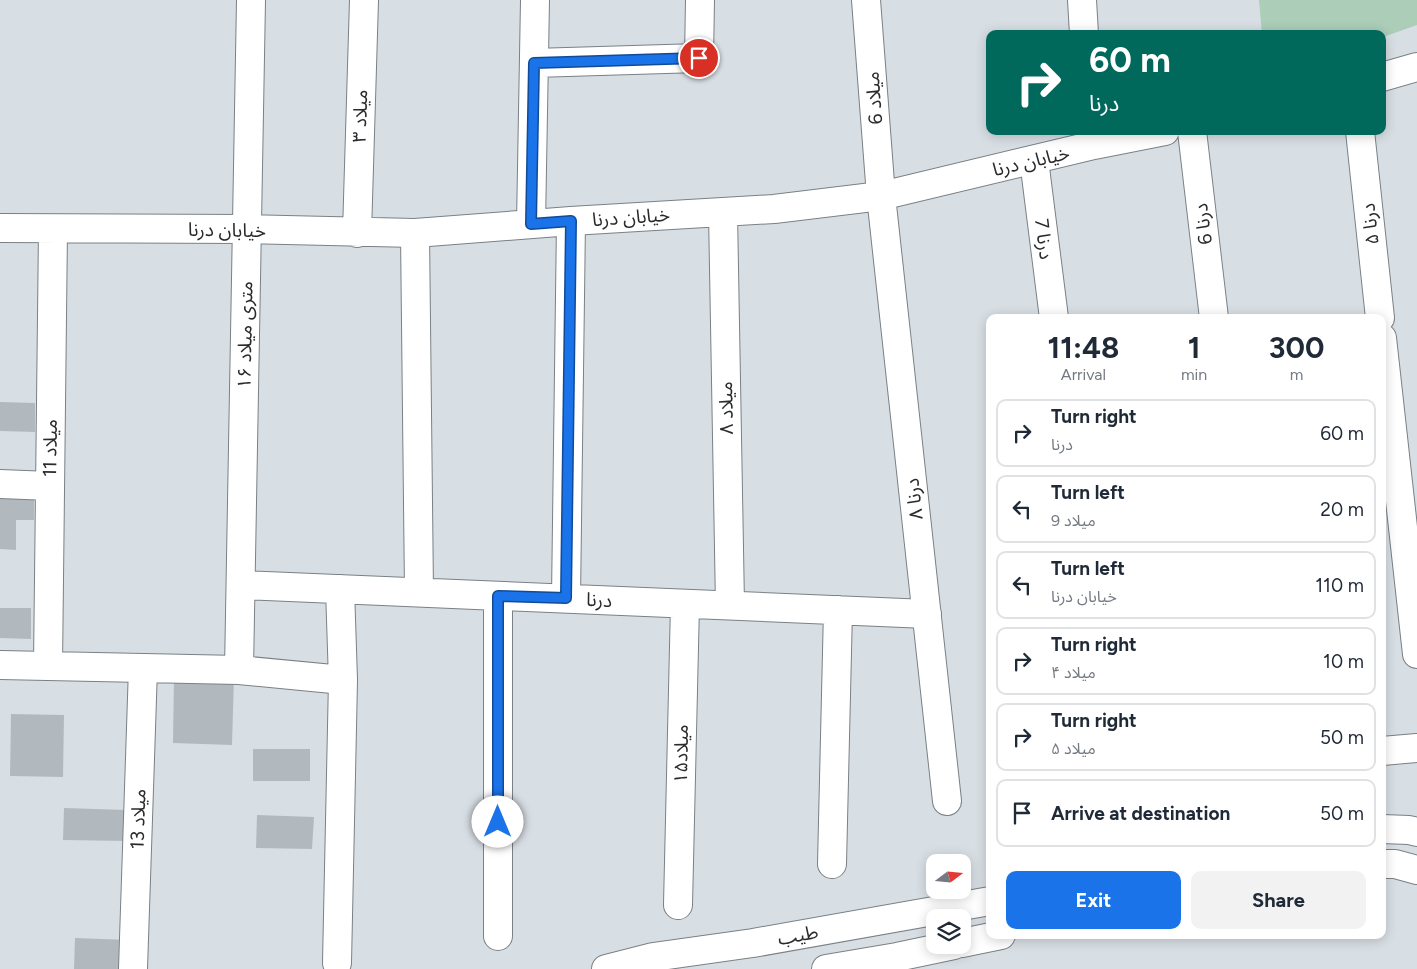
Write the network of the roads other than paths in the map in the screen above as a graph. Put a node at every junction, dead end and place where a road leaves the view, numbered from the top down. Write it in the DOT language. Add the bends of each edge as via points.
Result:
graph roads {
  1 [pos="251,0"];
  2 [pos="364,0"];
  3 [pos="535,0"];
  4 [pos="700,0"];
  5 [pos="866,0"];
  6 [pos="1082,0"];
  7 [pos="1084,30"];
  8 [pos="534,63"];
  9 [pos="1417,67"];
  10 [pos="1386,76"];
  11 [pos="1124,135"];
  12 [pos="1192,135"];
  13 [pos="1360,135"];
  14 [pos="1093,138"];
  15 [pos="1034,160"];
  16 [pos="881,196"];
  17 [pos="723,212"];
  18 [pos="571,221"];
  19 [pos="531,224"];
  20 [pos="0,228"];
  21 [pos="53,228"];
  22 [pos="247,230"];
  23 [pos="357,233"];
  24 [pos="415,233"];
  25 [pos="1053,314"];
  26 [pos="1214,314"];
  27 [pos="1380,314"];
  28 [pos="1386,371"];
  29 [pos="0,484"];
  30 [pos="50,486"];
  31 [pos="240,585"];
  32 [pos="340,589"];
  33 [pos="1413,590"];
  34 [pos="418,592"];
  35 [pos="498,596"];
  36 [pos="566,598"];
  37 [pos="685,604"];
  38 [pos="730,605"];
  39 [pos="838,610"];
  40 [pos="927,614"];
  41 [pos="1417,654"];
  42 [pos="0,666"];
  43 [pos="48,666"];
  44 [pos="143,668"];
  45 [pos="239,670"];
  46 [pos="343,680"];
  47 [pos="1417,748"];
  48 [pos="1386,751"];
  49 [pos="947,801"];
  50 [pos="1386,829"];
  51 [pos="1417,832"];
  52 [pos="832,864"];
  53 [pos="1386,864"];
  54 [pos="1417,870"];
  55 [pos="986,902"];
  56 [pos="678,905"];
  57 [pos="498,936"];
  58 [pos="986,938"];
  59 [pos="971,941"];
  60 [pos="926,951"];
  61 [pos="337,963"];
  62 [pos="133,969"];
  63 [pos="606,969"];
  64 [pos="826,969"];
  1 -- 22 [label="street, ۱۶ متری میلاد"];
  2 -- 23 [label="street, میلاد ۳"];
  3 -- 8 [label="street"];
  4 -- 8 [label="street" via="699,58"];
  5 -- 16 [label="street, میلاد 6"];
  6 -- 7 [label="street"];
  8 -- 19 [label="street"];
  9 -- 10 [label="street"];
  11 -- 14 [label="street, خیابان درنا"];
  12 -- 26 [label="street, درنا 6"];
  13 -- 27 [label="street, درنا ۵"];
  14 -- 15 [label="street, خیابان درنا"];
  15 -- 16 [label="street, خیابان درنا"];
  15 -- 25 [label="street, درنا 7"];
  16 -- 17 [label="street, خیابان درنا"];
  16 -- 40 [label="street, درنا ۸"];
  17 -- 18 [label="street, خیابان درنا"];
  17 -- 38 [label="street, میلاد ۸"];
  18 -- 19 [label="street, خیابان درنا"];
  18 -- 36 [label="street"];
  19 -- 24 [label="street, خیابان درنا"];
  20 -- 21 [label="street, خیابان درنا"];
  21 -- 22 [label="street, خیابان درنا"];
  21 -- 30 [label="street, میلاد 11"];
  22 -- 23 [label="street, خیابان درنا"];
  22 -- 31 [label="street, ۱۶ متری میلاد"];
  23 -- 24 [label="street, خیابان درنا"];
  24 -- 34 [label="street"];
  28 -- 33 [label="street"];
  29 -- 30 [label="street"];
  30 -- 43 [label="street, میلاد 11"];
  31 -- 32 [label="street, درنا"];
  31 -- 45 [label="street, ۱۶ متری میلاد"];
  32 -- 34 [label="street, درنا"];
  32 -- 46 [label="street"];
  33 -- 41 [label="street"];
  34 -- 35 [label="street, درنا"];
  35 -- 36 [label="street, درنا"];
  35 -- 57 [label="street"];
  36 -- 37 [label="street, درنا"];
  37 -- 38 [label="street, درنا"];
  37 -- 56 [label="street, میلاد۱۵"];
  38 -- 39 [label="street, درنا"];
  39 -- 40 [label="street, درنا"];
  39 -- 52 [label="street"];
  40 -- 49 [label="street, درنا ۸"];
  42 -- 43 [label="street"];
  43 -- 44 [label="street"];
  44 -- 45 [label="street"];
  44 -- 62 [label="street, میلاد 13"];
  45 -- 46 [label="street"];
  46 -- 61 [label="street"];
  47 -- 48 [label="street"];
  50 -- 51 [label="street"];
  53 -- 54 [label="street"];
  55 -- 63 [label="street, طیب" via="653,958"];
  58 -- 59 [label="street"];
  60 -- 64 [label="street, طیب"];
}
